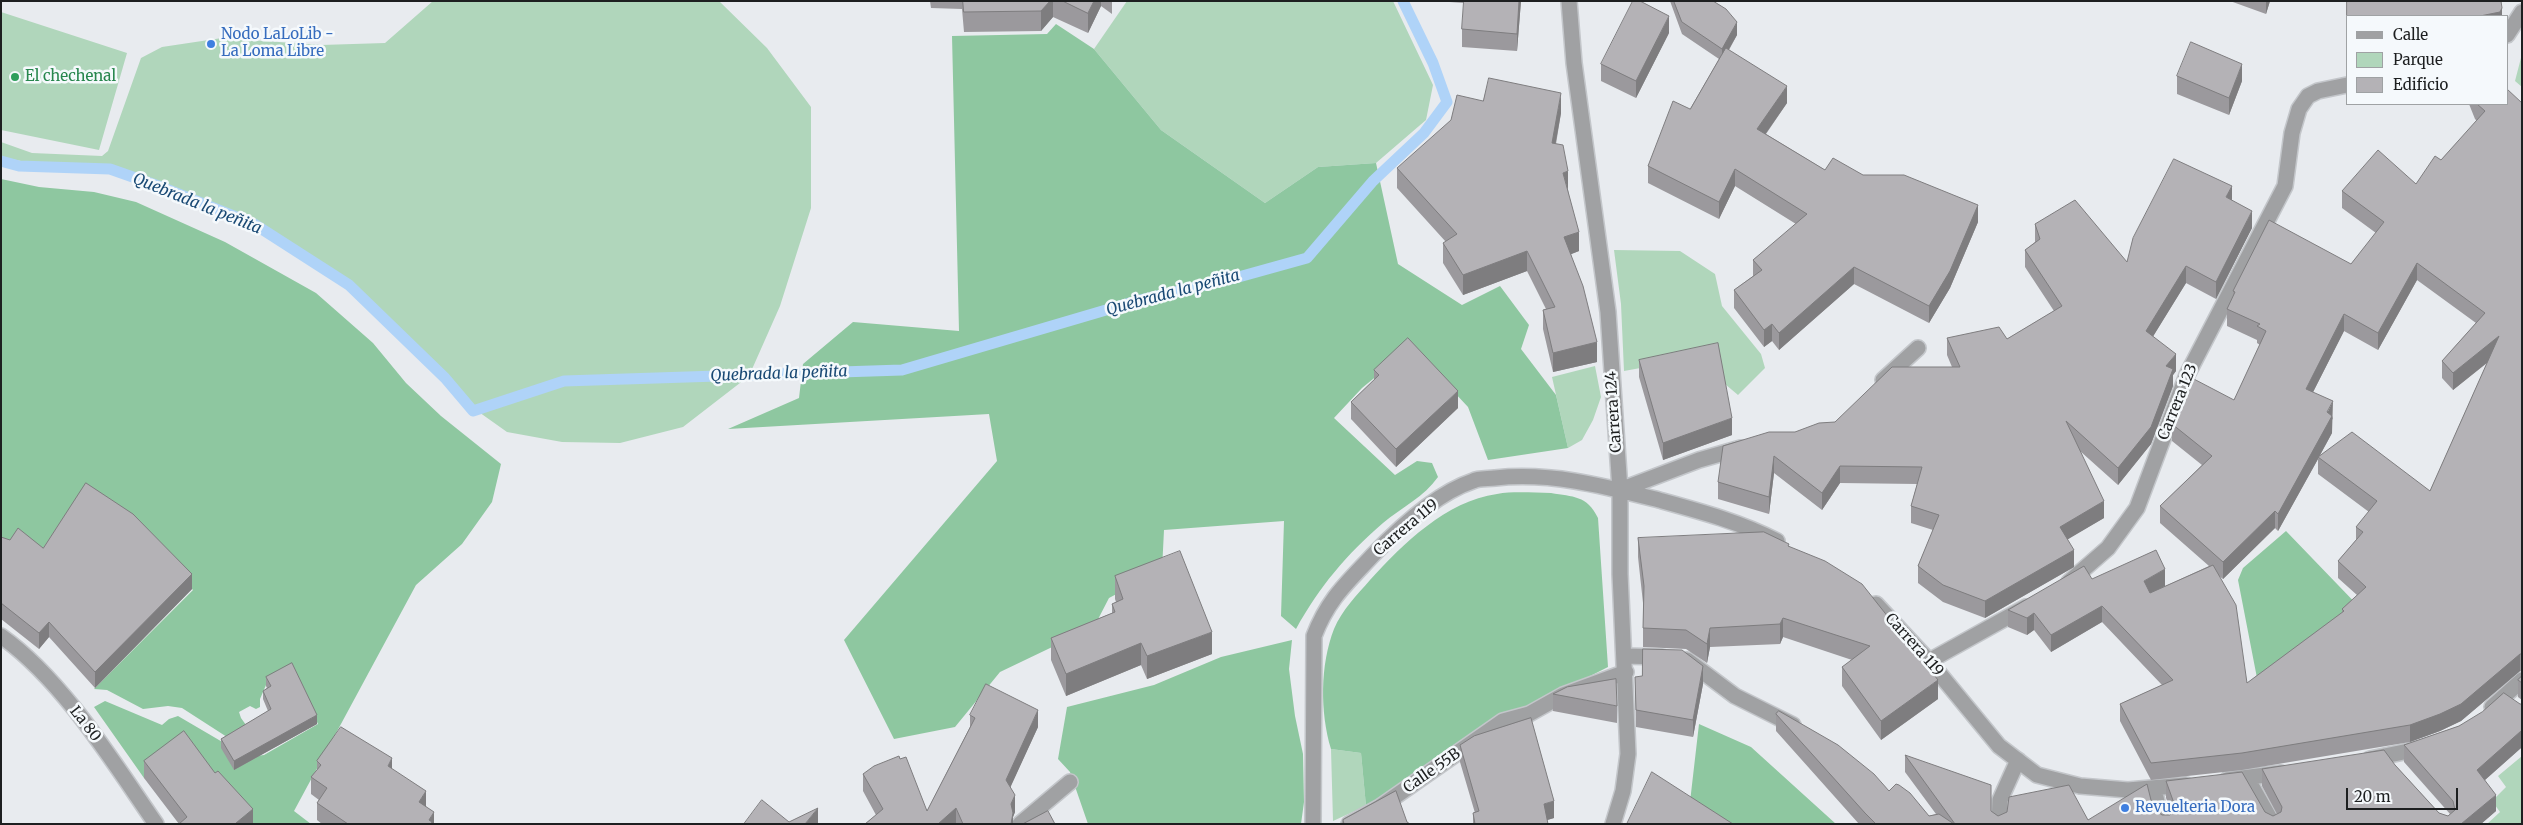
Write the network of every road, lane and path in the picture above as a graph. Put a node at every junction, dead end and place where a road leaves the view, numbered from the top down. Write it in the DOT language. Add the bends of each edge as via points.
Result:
graph roads {
  1 [pos="1569,1"];
  2 [pos="2522,12"];
  3 [pos="2508,33"];
  4 [pos="2346,85"];
  5 [pos="1918,348"];
  6 [pos="1870,392"];
  7 [pos="1754,444"];
  8 [pos="1620,490"];
  9 [pos="1790,548"];
  10 [pos="2058,588"];
  11 [pos="1868,596"];
  12 [pos="2042,598"];
  13 [pos="1,636"];
  14 [pos="1624,656"];
  15 [pos="1928,661"];
  16 [pos="1626,672"];
  17 [pos="2522,680"];
  18 [pos="2503,697"];
  19 [pos="2515,707"];
  20 [pos="2483,715"];
  21 [pos="1806,731"];
  22 [pos="2439,742"];
  23 [pos="2388,756"];
  24 [pos="2018,760"];
  25 [pos="2360,761"];
  26 [pos="2397,769"];
  27 [pos="2294,771"];
  28 [pos="2247,778"];
  29 [pos="1070,782"];
  30 [pos="2154,789"];
  31 [pos="156,824"];
  32 [pos="1020,824"];
  33 [pos="1313,824"];
  34 [pos="1349,824"];
  35 [pos="1613,824"];
  36 [pos="1999,824"];
  37 [pos="2166,824"];
  38 [pos="2273,824"];
  1 -- 8 [label="street, Carrera 124" via="1574,63 1608,312"];
  2 -- 3 [label="street"];
  4 -- 10 [label="street, Carrera 123" via="2318,90 2308,96 2299,109 2292,132 2285,186 2187,375 2137,508 2108,548 2074,579"];
  5 -- 6 [label="street"];
  7 -- 8 [label="street" via="1699,460"];
  8 -- 9 [label="street, Carrera 119" via="1760,532"];
  8 -- 14 [label="street, Carrera 124"];
  8 -- 33 [label="street, Carrera 119" via="1562,478 1520,476 1473,480 1433,502 1395,534 1337,594 1323,613 1314,636"];
  11 -- 15 [label="street, Carrera 119"];
  12 -- 15 [label="street"];
  13 -- 31 [label="street, La 80" via="31,661 70,705"];
  14 -- 16 [label="street, Carrera 124"];
  14 -- 21 [label="street" via="1685,658 1735,696"];
  15 -- 24 [label="street, Carrera 119" via="2000,746"];
  16 -- 34 [label="street, Calle 55B" via="1563,695 1529,714 1503,721 1387,802"];
  16 -- 35 [label="street, Carrera 124" via="1628,754 1624,791"];
  17 -- 18 [label="street"];
  18 -- 19 [label="street"];
  18 -- 20 [label="street"];
  22 -- 23 [label="street"];
  23 -- 25 [label="street"];
  23 -- 26 [label="street"];
  24 -- 30 [label="street, Carrera 119" via="2037,775 2080,786"];
  24 -- 36 [label="street" via="2000,800"];
  27 -- 28 [label="street, Carrera 119"];
  28 -- 30 [label="street, Carrera 119"];
  28 -- 38 [label="street"];
  29 -- 32 [label="street"];
  30 -- 37 [label="street"];
}
